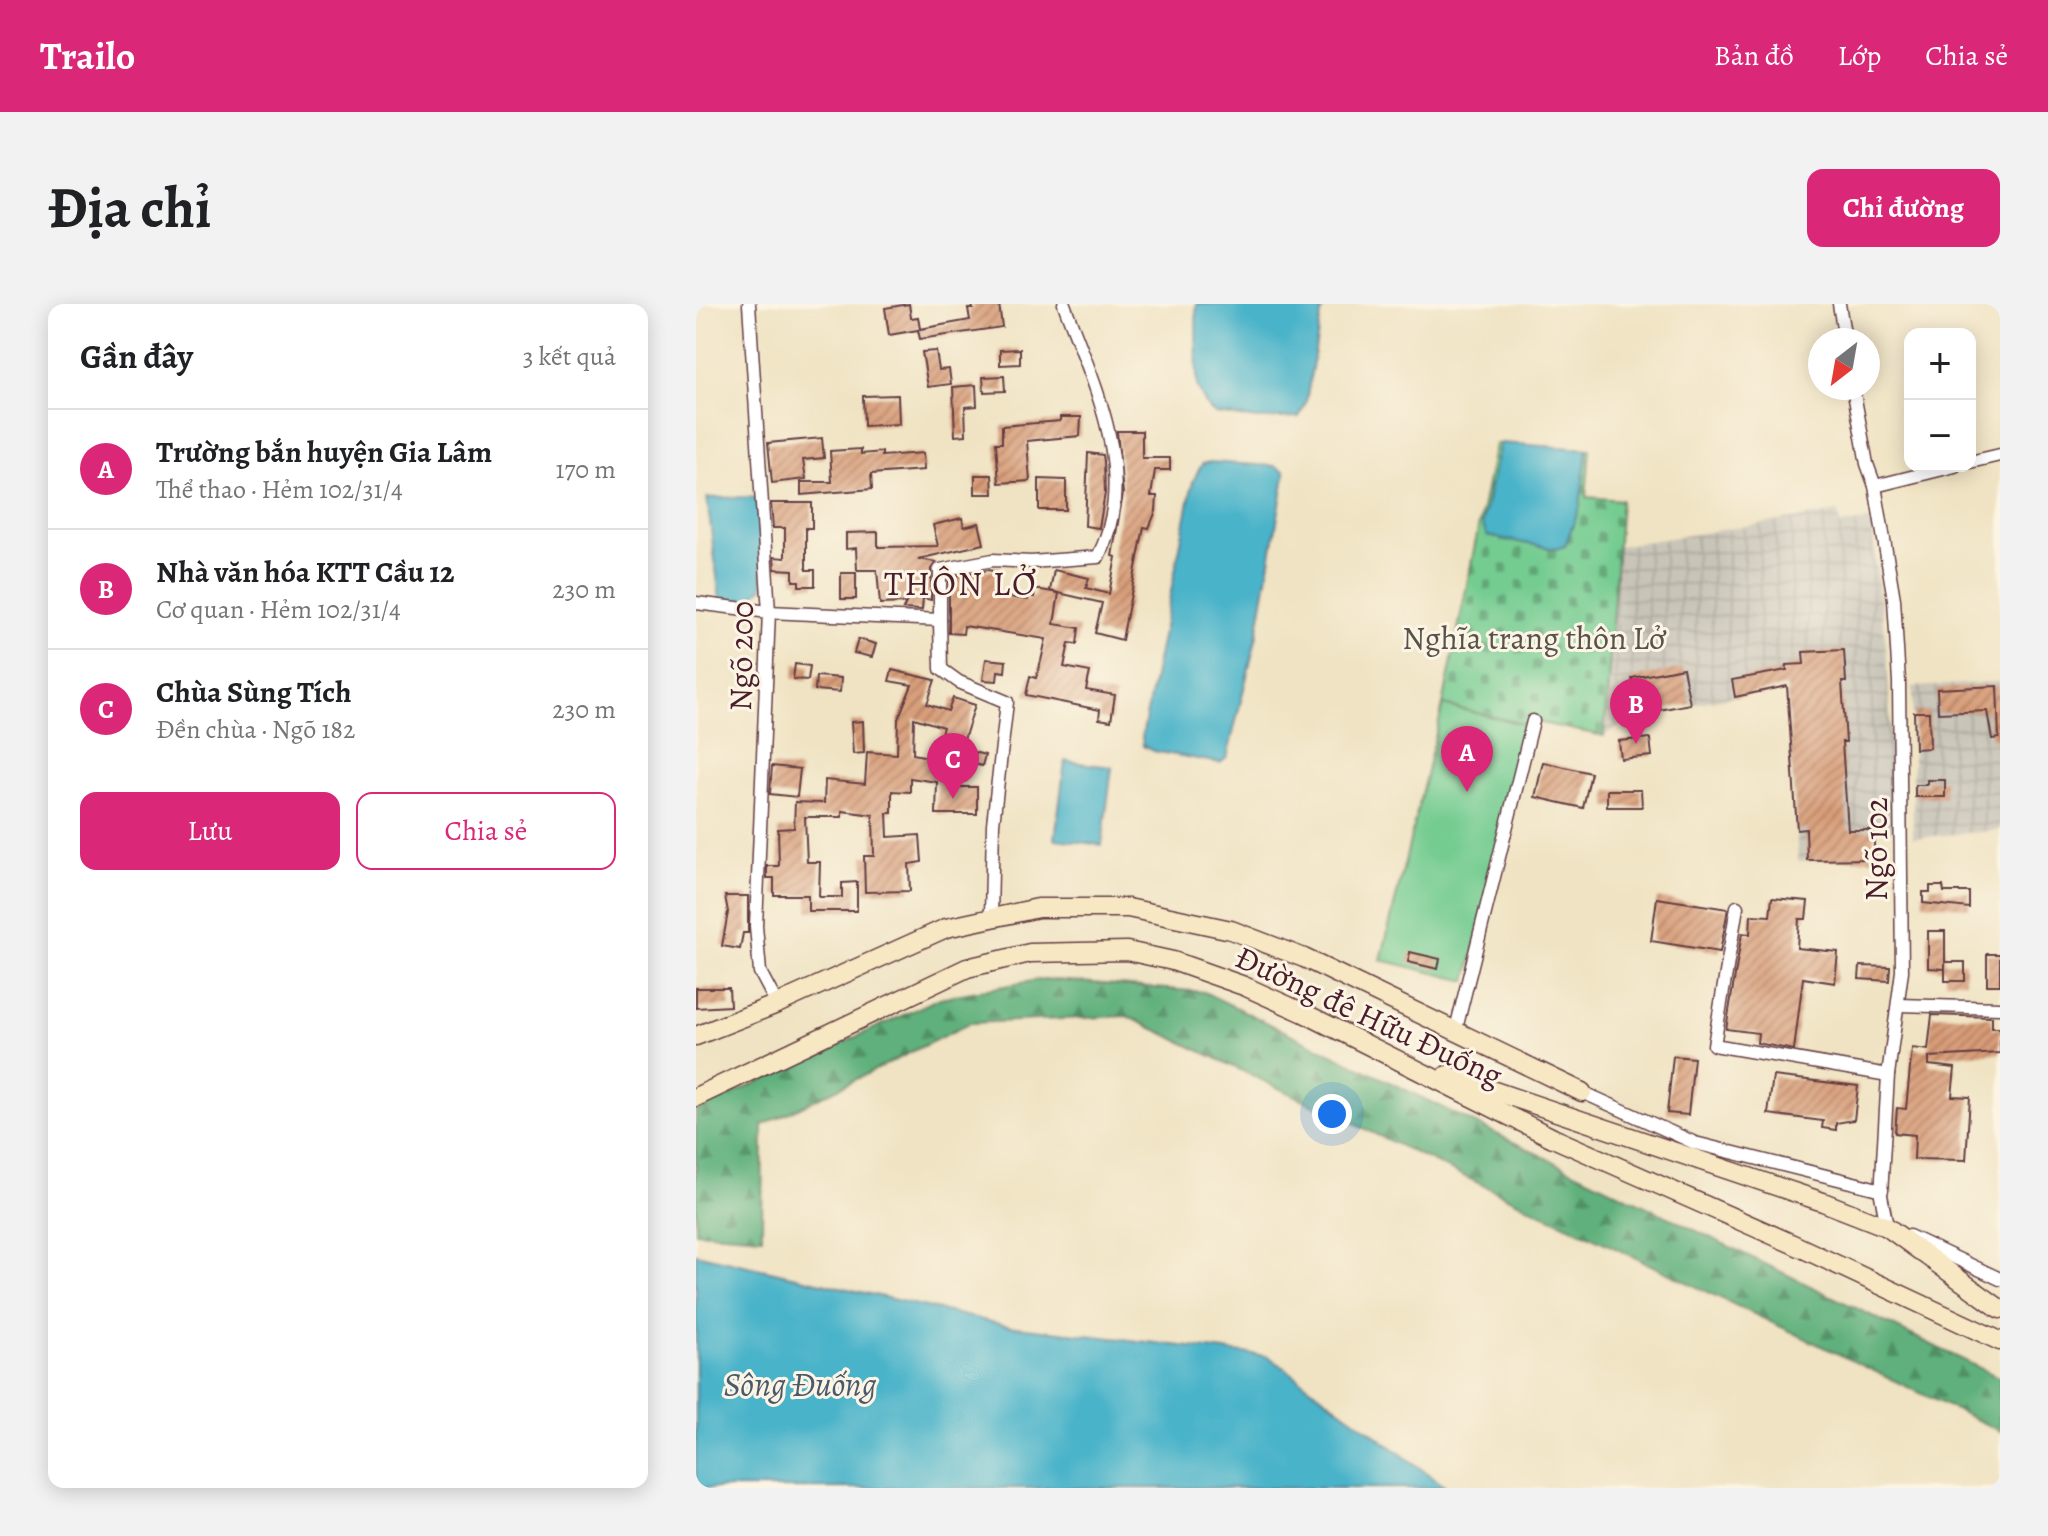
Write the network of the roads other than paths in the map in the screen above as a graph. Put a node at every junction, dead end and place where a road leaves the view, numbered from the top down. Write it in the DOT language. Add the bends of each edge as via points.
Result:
graph roads {
  1 [pos="749,304"];
  2 [pos="1064,304"];
  3 [pos="1839,304"];
  4 [pos="1843,328"];
  5 [pos="1855,400"];
  6 [pos="2000,455"];
  7 [pos="1976,461"];
  8 [pos="1931,472"];
  9 [pos="1875,486"];
  10 [pos="696,603"];
  11 [pos="769,612"];
  12 [pos="940,620"];
  13 [pos="1533,721"];
  14 [pos="1737,907"];
  15 [pos="991,916"];
  16 [pos="777,1004"];
  17 [pos="1899,1005"];
  18 [pos="2000,1008"];
  19 [pos="1456,1029"];
  20 [pos="696,1036"];
  21 [pos="1395,1057"];
  22 [pos="1888,1075"];
  23 [pos="1582,1092"];
  24 [pos="696,1097"];
  25 [pos="1882,1190"];
  26 [pos="1887,1227"];
  27 [pos="2000,1279"];
  28 [pos="2000,1309"];
  29 [pos="2000,1341"];
  1 -- 11 [label="street, Ngõ 200"];
  2 -- 12 [label="street" via="1115,464 1115,500 1100,553 1079,560 993,560 940,570"];
  3 -- 4 [label="street"];
  5 -- 9 [label="street, Ngõ 102"];
  6 -- 7 [label="street"];
  8 -- 9 [label="street"];
  9 -- 17 [label="street, Ngõ 102" via="1894,599 1899,682"];
  10 -- 11 [label="street"];
  11 -- 12 [label="street"];
  11 -- 16 [label="street, Ngõ 200" via="756,926 760,972"];
  12 -- 15 [label="street" via="941,669 1007,702 993,824"];
  13 -- 19 [label="street"];
  14 -- 22 [label="street" via="1714,1045"];
  15 -- 16 [label="main road" via="946,928"];
  15 -- 19 [label="main road" via="1082,906 1179,916 1304,958"];
  16 -- 20 [label="main road"];
  17 -- 18 [label="street"];
  17 -- 22 [label="street, Ngõ 102"];
  19 -- 23 [label="main road"];
  21 -- 24 [label="main road, Đường đê Hữu Đuống" via="1244,986 1173,961 1092,949 1030,953 967,968"];
  21 -- 26 [label="main road"];
  21 -- 29 [label="main road, Đường đê Hữu Đuống" via="1553,1138"];
  22 -- 25 [label="street, Ngõ 102"];
  23 -- 25 [label="street" via="1695,1143"];
  25 -- 26 [label="street, Ngõ 102"];
  26 -- 27 [label="street"];
  26 -- 28 [label="main road"];
}
